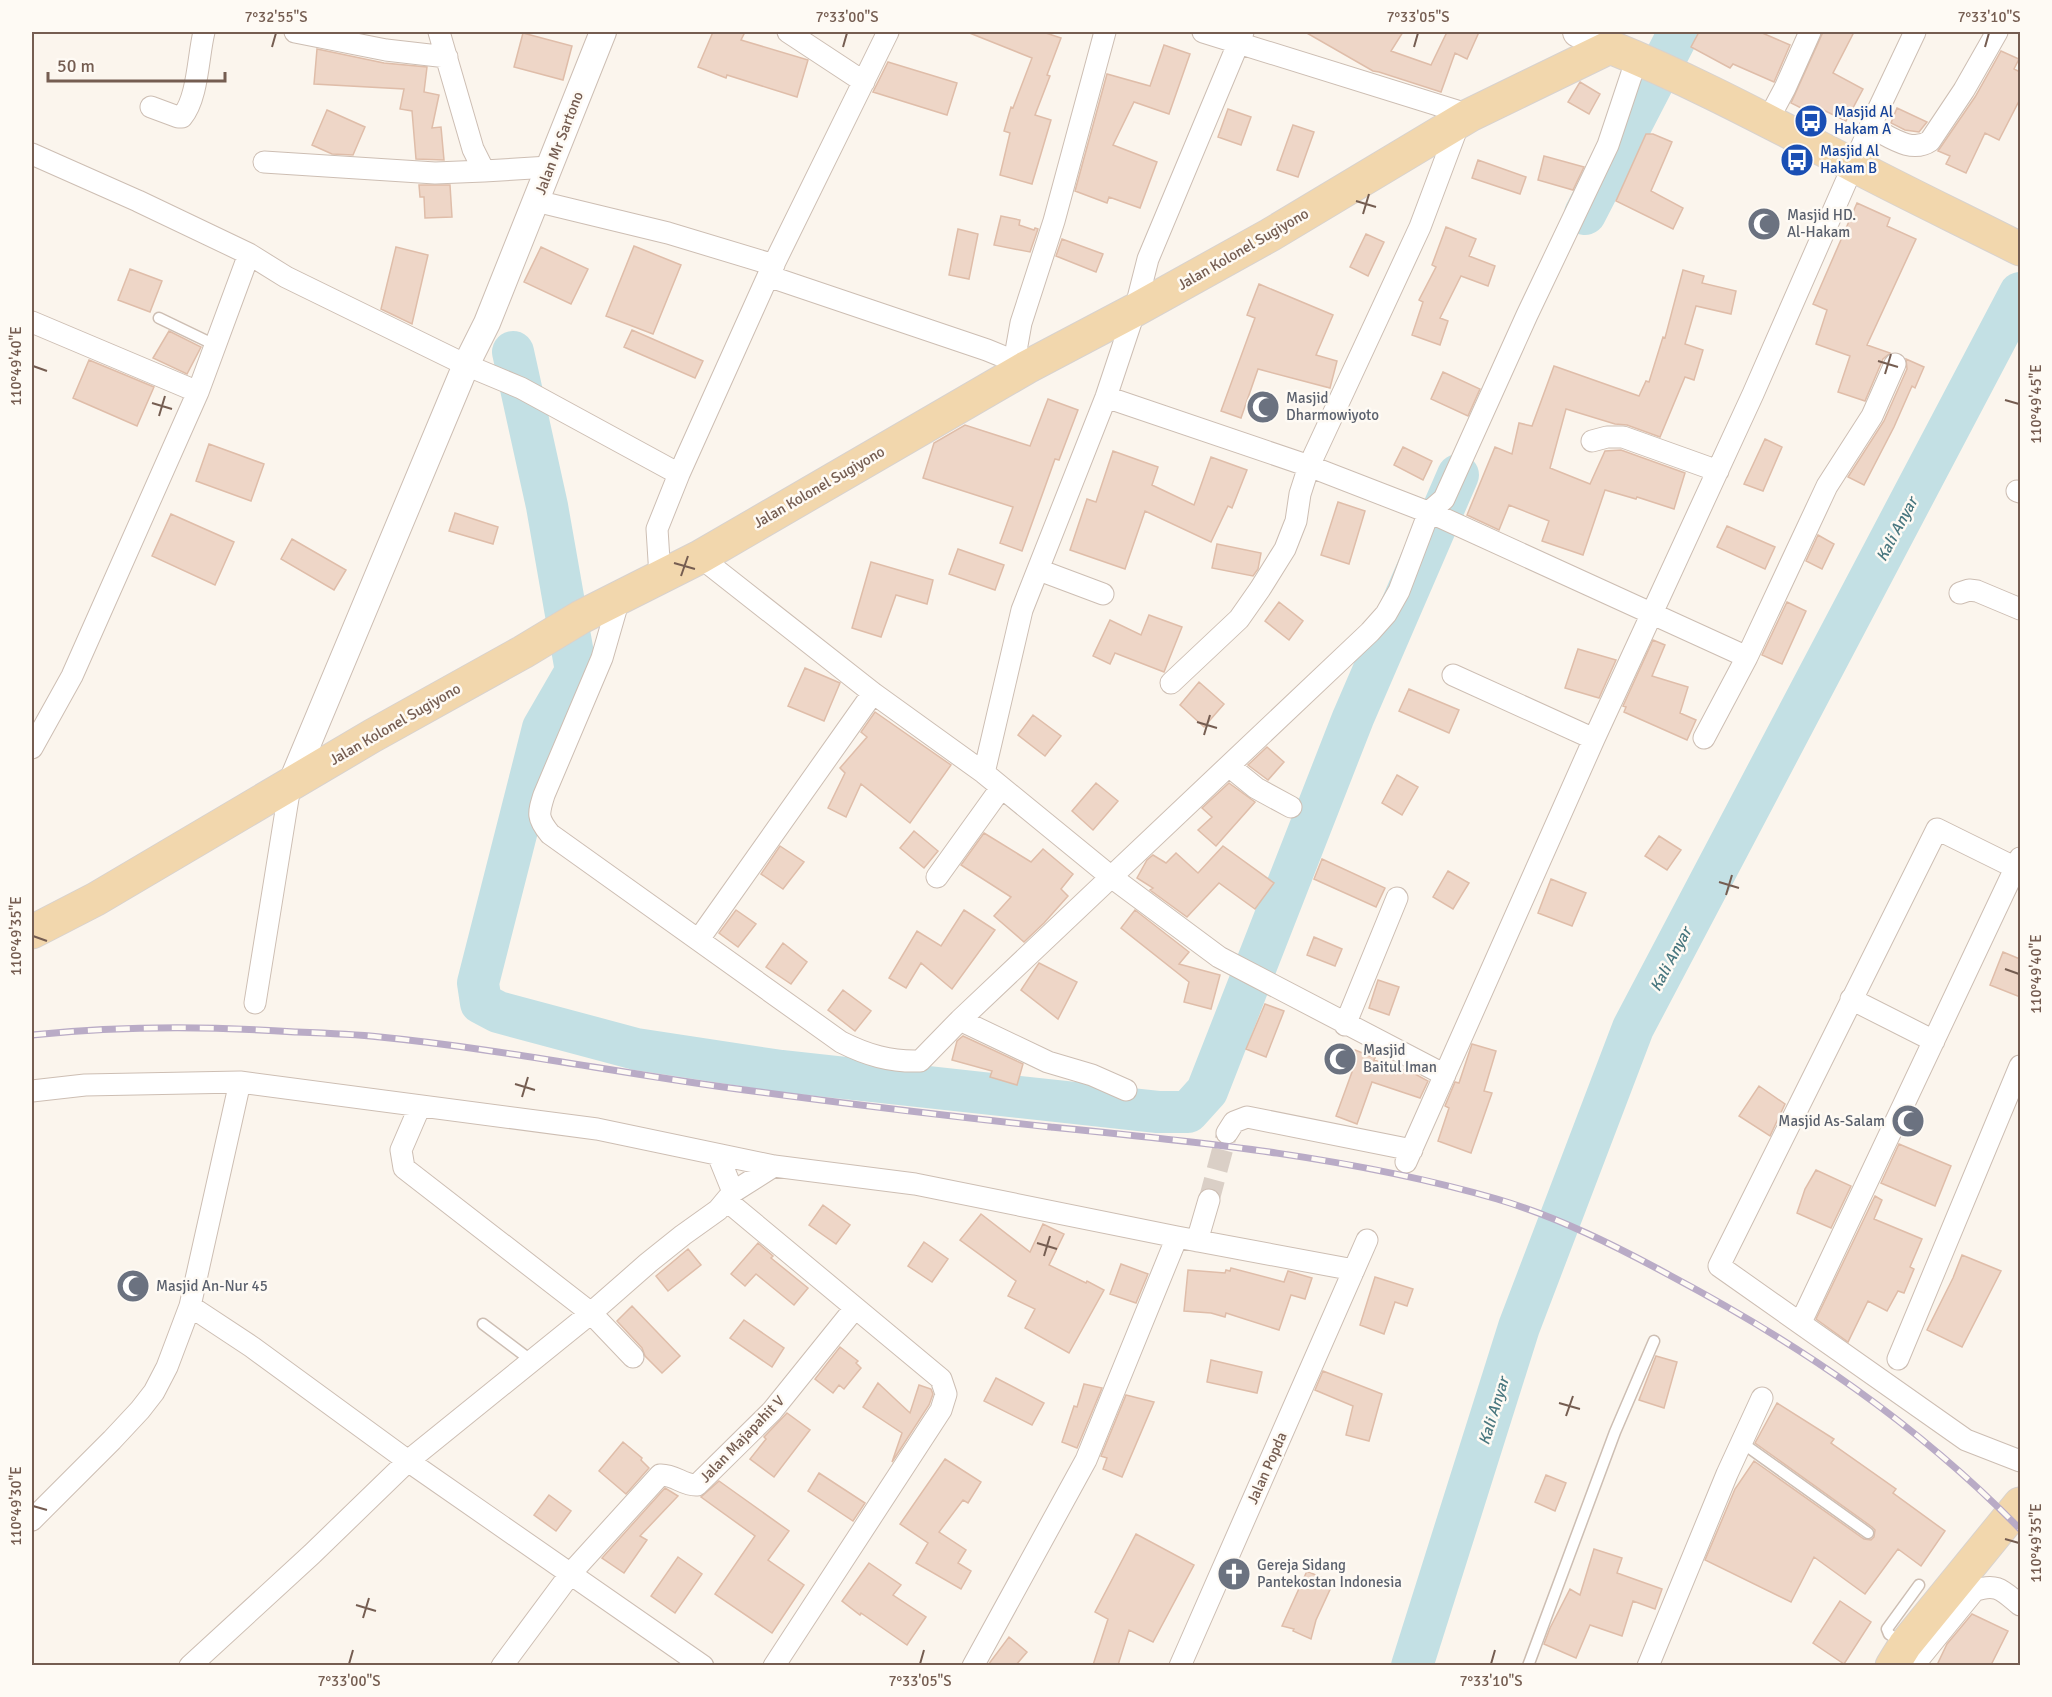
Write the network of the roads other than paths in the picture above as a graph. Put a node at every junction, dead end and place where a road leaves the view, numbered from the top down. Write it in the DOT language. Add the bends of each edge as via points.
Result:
graph roads {
  1 [pos="204,32"];
  2 [pos="296,32"];
  3 [pos="439,32"];
  4 [pos="603,32"];
  5 [pos="788,32"];
  6 [pos="888,32"];
  7 [pos="1106,32"];
  8 [pos="1203,32"];
  9 [pos="1578,32"];
  10 [pos="1810,32"];
  11 [pos="1916,32"];
  12 [pos="1997,32"];
  13 [pos="1241,37"];
  14 [pos="447,57"];
  15 [pos="1642,61"];
  16 [pos="864,82"];
  17 [pos="151,107"];
  18 [pos="1465,119"];
  19 [pos="1768,120"];
  20 [pos="1870,127"];
  21 [pos="32,154"];
  22 [pos="264,162"];
  23 [pos="1853,166"];
  24 [pos="549,168"];
  25 [pos="484,171"];
  26 [pos="536,201"];
  27 [pos="2020,249"];
  28 [pos="249,254"];
  29 [pos="771,270"];
  30 [pos="1135,310"];
  31 [pos="159,318"];
  32 [pos="32,322"];
  33 [pos="215,345"];
  34 [pos="1020,364"];
  35 [pos="1895,364"];
  36 [pos="466,365"];
  37 [pos="198,392"];
  38 [pos="1106,397"];
  39 [pos="1592,441"];
  40 [pos="1308,466"];
  41 [pos="1718,471"];
  42 [pos="679,474"];
  43 [pos="1434,514"];
  44 [pos="658,555"];
  45 [pos="699,557"];
  46 [pos="1038,570"];
  47 [pos="1960,593"];
  48 [pos="1103,594"];
  49 [pos="606,604"];
  50 [pos="2020,609"];
  51 [pos="1652,613"];
  52 [pos="1747,657"];
  53 [pos="1453,675"];
  54 [pos="1171,683"];
  55 [pos="873,693"];
  56 [pos="1704,738"];
  57 [pos="1593,739"];
  58 [pos="32,748"];
  59 [pos="1229,766"];
  60 [pos="984,773"];
  61 [pos="290,786"];
  62 [pos="1001,788"];
  63 [pos="1291,807"];
  64 [pos="2019,865"];
  65 [pos="937,876"];
  66 [pos="1110,876"];
  67 [pos="1397,898"];
  68 [pos="32,932"];
  69 [pos="699,939"];
  70 [pos="1851,999"];
  71 [pos="255,1003"];
  72 [pos="960,1020"];
  73 [pos="1345,1025"];
  74 [pos="1934,1041"];
  75 [pos="2020,1066"];
  76 [pos="1445,1076"];
  77 [pos="240,1082"];
  78 [pos="1126,1090"];
  79 [pos="32,1091"];
  80 [pos="420,1106"];
  81 [pos="1227,1133"];
  82 [pos="718,1155"];
  83 [pos="774,1166"];
  84 [pos="730,1197"];
  85 [pos="1209,1200"];
  86 [pos="1187,1239"];
  87 [pos="1367,1240"];
  88 [pos="1354,1270"];
  89 [pos="190,1306"];
  90 [pos="855,1308"];
  91 [pos="591,1312"];
  92 [pos="1801,1322"];
  93 [pos="483,1324"];
  94 [pos="1654,1341"];
  95 [pos="633,1357"];
  96 [pos="1898,1359"];
  97 [pos="532,1360"];
  98 [pos="1762,1398"];
  99 [pos="1741,1442"];
  100 [pos="408,1461"];
  101 [pos="2020,1461"];
  102 [pos="2020,1504"];
  103 [pos="32,1520"];
  104 [pos="1868,1533"];
  105 [pos="571,1573"];
  106 [pos="1919,1585"];
  107 [pos="2020,1605"];
  108 [pos="1904,1659"];
  109 [pos="190,1665"];
  110 [pos="502,1665"];
  111 [pos="703,1665"];
  112 [pos="774,1665"];
  113 [pos="973,1665"];
  114 [pos="1180,1665"];
  115 [pos="1528,1665"];
  116 [pos="1648,1665"];
  1 -- 17 [label="street" via="188,111 178,117"];
  2 -- 14 [label="street" via="386,50"];
  3 -- 14 [label="street"];
  4 -- 24 [label="street, Jalan Mr Sartono"];
  5 -- 16 [label="street"];
  6 -- 16 [label="street"];
  7 -- 34 [label="street" via="1054,221 1021,323"];
  8 -- 13 [label="street"];
  9 -- 15 [label="main road"];
  10 -- 19 [label="street"];
  11 -- 20 [label="street"];
  12 -- 20 [label="street" via="1930,141 1915,147"];
  13 -- 18 [label="street"];
  13 -- 30 [label="street" via="1148,259"];
  14 -- 25 [label="street" via="473,149"];
  15 -- 18 [label="main road, Jalan Kolonel Sugiyono"];
  15 -- 19 [label="main road"];
  15 -- 43 [label="street" via="1608,145"];
  16 -- 29 [label="street"];
  18 -- 30 [label="main road, Jalan Kolonel Sugiyono"];
  18 -- 40 [label="street" via="1420,227"];
  19 -- 23 [label="main road"];
  20 -- 23 [label="street"];
  21 -- 28 [label="street"];
  22 -- 25 [label="street" via="435,173"];
  23 -- 27 [label="main road"];
  23 -- 41 [label="street"];
  24 -- 25 [label="street"];
  24 -- 26 [label="street, Jalan Mr Sartono"];
  26 -- 29 [label="street" via="668,233"];
  26 -- 36 [label="street, Jalan Mr Sartono"];
  28 -- 33 [label="street"];
  28 -- 36 [label="street" via="286,277"];
  29 -- 34 [label="street"];
  29 -- 42 [label="street"];
  30 -- 34 [label="main road, Jalan Kolonel Sugiyono"];
  30 -- 38 [label="street"];
  31 -- 33 [label="lane"];
  32 -- 37 [label="street"];
  33 -- 37 [label="street"];
  34 -- 45 [label="main road, Jalan Kolonel Sugiyono"];
  35 -- 52 [label="street" via="1872,416 1830,480"];
  36 -- 42 [label="street" via="521,388"];
  36 -- 61 [label="street, Jalan Mr Sartono"];
  37 -- 58 [label="street" via="72,676"];
  38 -- 40 [label="street"];
  38 -- 46 [label="street"];
  39 -- 41 [label="street" via="1623,437"];
  40 -- 43 [label="street"];
  40 -- 54 [label="street" via="1296,521 1260,589 1239,619"];
  41 -- 51 [label="street"];
  42 -- 44 [label="street"];
  43 -- 51 [label="street"];
  43 -- 59 [label="street" via="1386,614 1348,655"];
  44 -- 45 [label="main road, Jalan Kolonel Sugiyono"];
  44 -- 49 [label="main road, Jalan Kolonel Sugiyono"];
  45 -- 55 [label="street"];
  46 -- 48 [label="street"];
  46 -- 60 [label="street" via="1017,627"];
  47 -- 50 [label="street" via="1977,591"];
  49 -- 61 [label="main road, Jalan Kolonel Sugiyono" via="372,735"];
  49 -- 69 [label="street" via="602,658 544,795 539,816 550,834"];
  51 -- 52 [label="street"];
  51 -- 57 [label="street"];
  52 -- 56 [label="street"];
  53 -- 57 [label="street"];
  55 -- 60 [label="street"];
  55 -- 69 [label="street"];
  57 -- 76 [label="street"];
  59 -- 63 [label="street" via="1263,793"];
  59 -- 66 [label="street"];
  60 -- 62 [label="street"];
  61 -- 68 [label="main road, Jalan Kolonel Sugiyono"];
  61 -- 71 [label="street"];
  62 -- 65 [label="street"];
  62 -- 66 [label="street"];
  64 -- 70 [label="street" via="1937,829"];
  64 -- 74 [label="street"];
  66 -- 72 [label="street"];
  66 -- 73 [label="street" via="1232,965"];
  67 -- 73 [label="street"];
  69 -- 72 [label="street" via="841,1042 864,1054 898,1062 920,1061"];
  70 -- 74 [label="street"];
  70 -- 92 [label="street" via="1719,1266"];
  72 -- 78 [label="street" via="1048,1062"];
  73 -- 76 [label="street"];
  74 -- 92 [label="street"];
  75 -- 96 [label="street"];
  76 -- 81 [label="street" via="1409,1156 1247,1117 1234,1122"];
  77 -- 79 [label="street" via="85,1085"];
  77 -- 80 [label="street"];
  77 -- 89 [label="street"];
  80 -- 82 [label="street" via="597,1129"];
  80 -- 91 [label="street" via="401,1150 404,1168"];
  82 -- 83 [label="street"];
  82 -- 84 [label="street"];
  83 -- 84 [label="street"];
  83 -- 86 [label="street" via="915,1184"];
  84 -- 90 [label="street"];
  84 -- 91 [label="street"];
  85 -- 86 [label="street"];
  86 -- 88 [label="street"];
  86 -- 113 [label="street" via="1076,1480"];
  87 -- 88 [label="street, Jalan Popda"];
  88 -- 114 [label="street, Jalan Popda"];
  89 -- 100 [label="street"];
  89 -- 103 [label="street" via="154,1392"];
  90 -- 105 [label="street, Jalan Majapahit V" via="772,1411 702,1481 693,1486 660,1475"];
  90 -- 112 [label="street" via="940,1379 946,1394 941,1410"];
  91 -- 95 [label="street"];
  91 -- 97 [label="street"];
  92 -- 101 [label="street" via="1966,1440"];
  93 -- 97 [label="lane"];
  94 -- 115 [label="lane" via="1615,1432"];
  97 -- 100 [label="street"];
  98 -- 99 [label="street"];
  99 -- 104 [label="lane"];
  99 -- 116 [label="street"];
  100 -- 105 [label="street"];
  100 -- 109 [label="street"];
  102 -- 108 [label="main road"];
  105 -- 110 [label="street, Jalan Majapahit V"];
  105 -- 111 [label="street"];
  106 -- 108 [label="lane" via="1887,1629"];
  107 -- 108 [label="street" via="1999,1588 1974,1591"];
}
